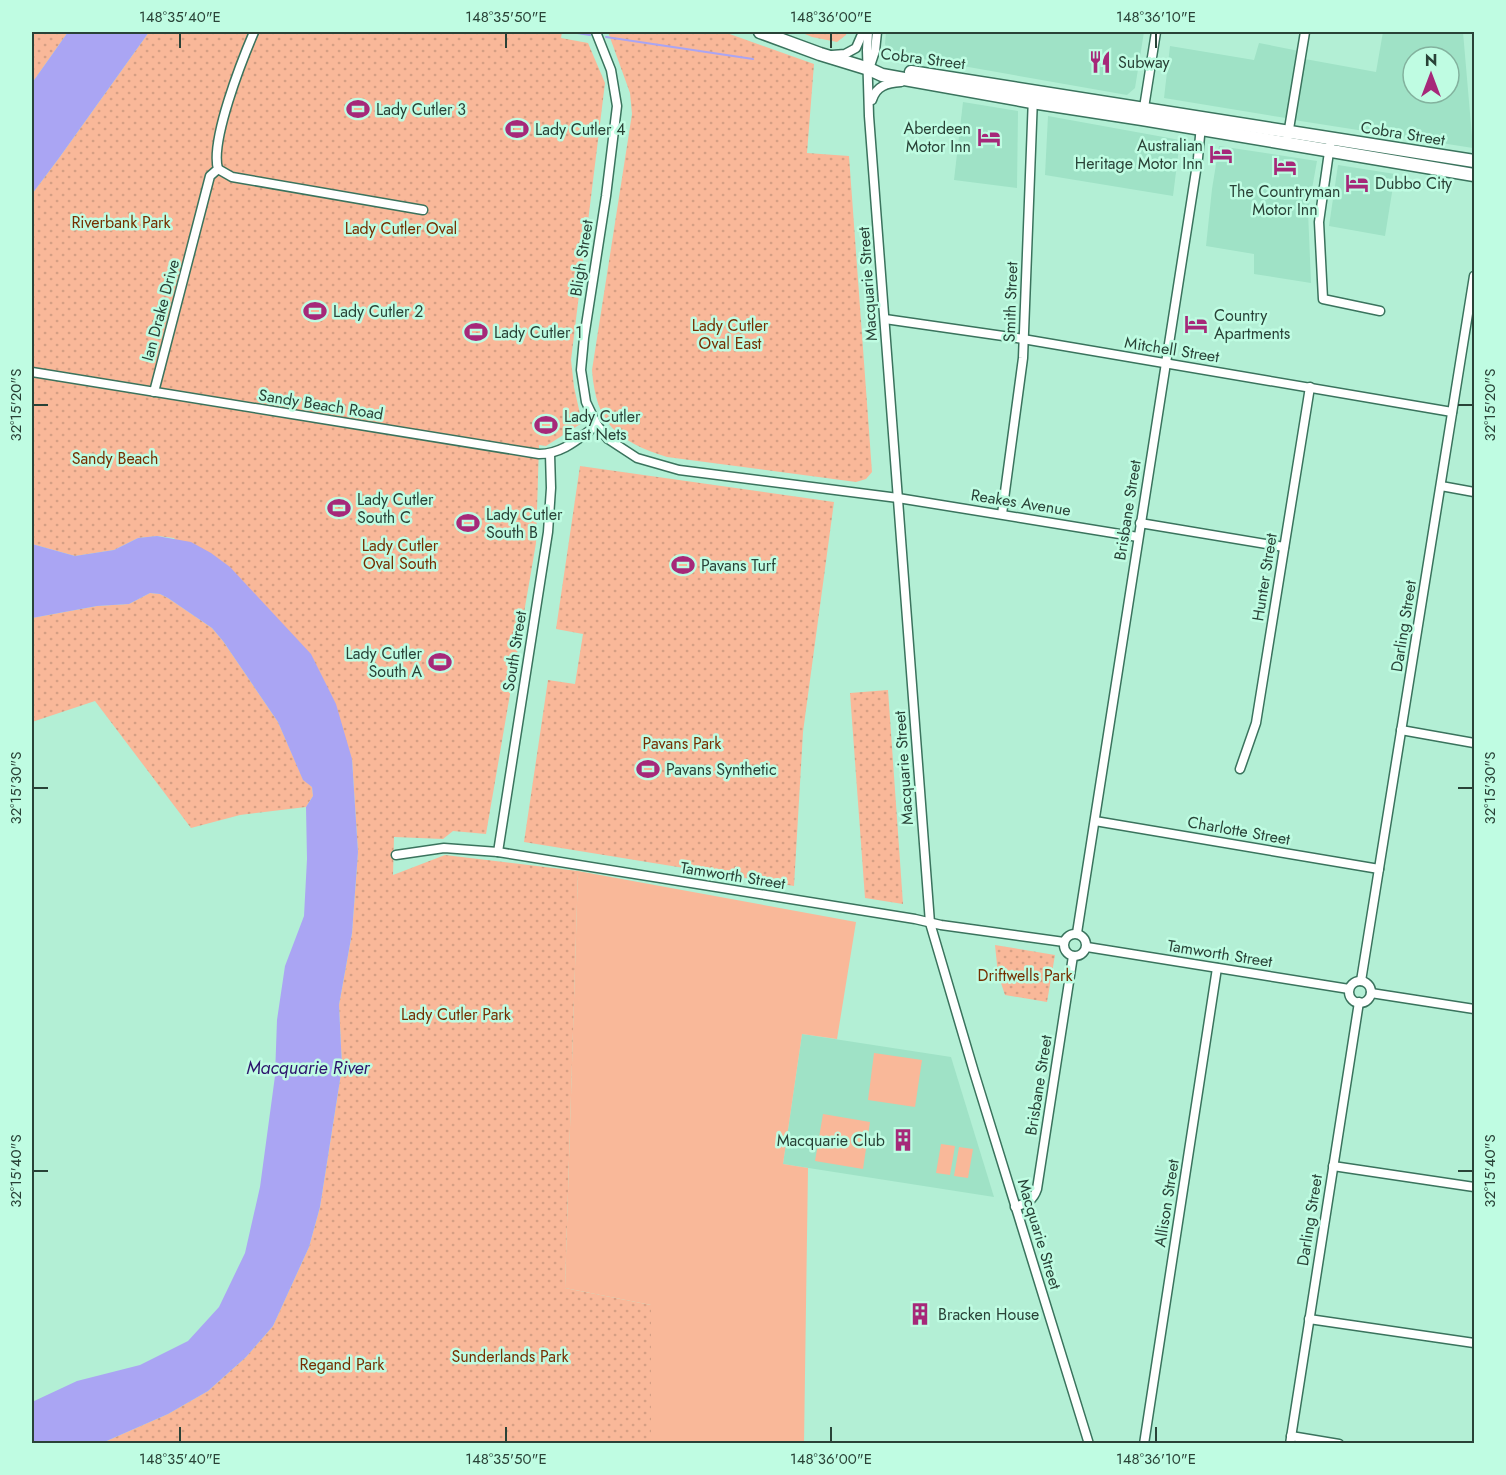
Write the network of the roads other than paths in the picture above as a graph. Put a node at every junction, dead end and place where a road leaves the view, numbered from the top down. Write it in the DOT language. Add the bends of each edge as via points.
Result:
graph roads {
  1 [pos="254,32"];
  2 [pos="596,32"];
  3 [pos="760,32"];
  4 [pos="862,32"];
  5 [pos="868,32"];
  6 [pos="877,32"];
  7 [pos="1156,32"];
  8 [pos="1305,32"];
  9 [pos="820,54"];
  10 [pos="869,69"];
  11 [pos="915,81"];
  12 [pos="1033,96"];
  13 [pos="1171,112"];
  14 [pos="1143,113"];
  15 [pos="869,116"];
  16 [pos="1201,129"];
  17 [pos="1288,138"];
  18 [pos="1330,145"];
  19 [pos="1474,161"];
  20 [pos="218,169"];
  21 [pos="1474,175"];
  22 [pos="423,210"];
  23 [pos="1474,276"];
  24 [pos="1380,311"];
  25 [pos="885,319"];
  26 [pos="1470,332"];
  27 [pos="1024,339"];
  28 [pos="1165,363"];
  29 [pos="32,372"];
  30 [pos="1310,387"];
  31 [pos="154,392"];
  32 [pos="1452,412"];
  33 [pos="597,424"];
  34 [pos="550,454"];
  35 [pos="1441,486"];
  36 [pos="1474,492"];
  37 [pos="898,498"];
  38 [pos="1002,514"];
  39 [pos="1140,524"];
  40 [pos="1138,537"];
  41 [pos="1284,547"];
  42 [pos="1401,730"];
  43 [pos="1474,743"];
  44 [pos="1240,769"];
  45 [pos="1095,821"];
  46 [pos="498,852"];
  47 [pos="396,855"];
  48 [pos="1379,869"];
  49 [pos="930,922"];
  50 [pos="1077,933"];
  51 [pos="1064,942"];
  52 [pos="1087,946"];
  53 [pos="1073,956"];
  54 [pos="1217,968"];
  55 [pos="1361,981"];
  56 [pos="1349,989"];
  57 [pos="1371,993"];
  58 [pos="1359,1002"];
  59 [pos="1474,1009"];
  60 [pos="1333,1166"];
  61 [pos="1474,1187"];
  62 [pos="1015,1207"];
  63 [pos="1309,1319"];
  64 [pos="1474,1343"];
  65 [pos="1291,1440"];
  66 [pos="1089,1443"];
  67 [pos="1144,1443"];
  68 [pos="1339,1443"];
  1 -- 20 [label="street, Ian Drake Drive" via="220,135"];
  2 -- 33 [label="street, Bligh Street" via="610,70 617,106 582,354 582,386"];
  3 -- 9 [label="highway"];
  4 -- 9 [label="street" via="859,44 851,52"];
  5 -- 10 [label="street, Macquarie Street"];
  6 -- 10 [label="street, Macquarie Street"];
  7 -- 14 [label="street"];
  8 -- 17 [label="street"];
  9 -- 10 [label="highway"];
  10 -- 11 [label="highway, Cobra Street"];
  10 -- 12 [label="highway, Cobra Street" via="882,67"];
  10 -- 15 [label="street, Macquarie Street"];
  11 -- 12 [label="highway, Cobra Street"];
  11 -- 15 [label="street" via="887,83 877,89"];
  12 -- 14 [label="highway, Cobra Street"];
  12 -- 27 [label="street, Smith Street"];
  13 -- 14 [label="highway, Cobra Street"];
  13 -- 16 [label="street" via="1196,120"];
  13 -- 17 [label="highway, Cobra Street"];
  14 -- 16 [label="highway, Cobra Street"];
  15 -- 25 [label="street, Macquarie Street"];
  16 -- 17 [label="highway, Cobra Street"];
  16 -- 28 [label="street, Brisbane Street"];
  17 -- 18 [label="highway, Cobra Street"];
  18 -- 19 [label="highway, Cobra Street"];
  18 -- 21 [label="highway, Cobra Street"];
  18 -- 24 [label="street" via="1319,222 1323,298"];
  20 -- 22 [label="street" via="232,177"];
  20 -- 31 [label="street, Ian Drake Drive" via="210,176"];
  23 -- 26 [label="street, Darling Street"];
  25 -- 27 [label="street, Mitchell Street"];
  25 -- 37 [label="street, Macquarie Street"];
  26 -- 32 [label="street, Darling Street"];
  27 -- 28 [label="street, Mitchell Street"];
  27 -- 38 [label="street, Smith Street"];
  28 -- 30 [label="street, Mitchell Street"];
  28 -- 39 [label="street, Brisbane Street"];
  29 -- 31 [label="street, Sandy Beach Road"];
  30 -- 32 [label="street, Mitchell Street"];
  30 -- 41 [label="street, Hunter Street"];
  31 -- 34 [label="street, Sandy Beach Road"];
  32 -- 35 [label="street, Darling Street"];
  33 -- 34 [label="street"];
  33 -- 37 [label="street, Bligh Street" via="621,449 657,465"];
  34 -- 46 [label="street, South Street" via="548,532"];
  35 -- 36 [label="street"];
  35 -- 42 [label="street, Darling Street"];
  37 -- 38 [label="street, Reakes Avenue"];
  37 -- 49 [label="street, Macquarie Street"];
  38 -- 40 [label="street, Reakes Avenue"];
  39 -- 40 [label="street, Brisbane Street"];
  39 -- 41 [label="street"];
  40 -- 45 [label="street, Brisbane Street"];
  41 -- 44 [label="street, Hunter Street" via="1256,723"];
  42 -- 43 [label="street"];
  42 -- 48 [label="street, Darling Street"];
  45 -- 48 [label="street, Charlotte Street"];
  45 -- 50 [label="street, Brisbane Street"];
  46 -- 47 [label="street, Tamworth Street" via="444,848"];
  46 -- 49 [label="street, Tamworth Street"];
  48 -- 55 [label="street, Darling Street"];
  49 -- 51 [label="street, Tamworth Street"];
  49 -- 62 [label="street, Macquarie Street"];
  50 -- 51 [label="street" via="1070,934"];
  50 -- 52 [label="street"];
  51 -- 53 [label="street" via="1065,950"];
  52 -- 53 [label="street" via="1083,953"];
  52 -- 54 [label="street, Tamworth Street"];
  53 -- 62 [label="street, Brisbane Street" via="1036,1189 1029,1202"];
  54 -- 56 [label="street, Tamworth Street"];
  54 -- 67 [label="street, Allison Street"];
  55 -- 56 [label="street"];
  55 -- 57 [label="street" via="1370,986"];
  56 -- 58 [label="street" via="1352,999"];
  57 -- 58 [label="street"];
  57 -- 59 [label="street"];
  58 -- 60 [label="street, Darling Street"];
  60 -- 61 [label="street"];
  60 -- 63 [label="street, Darling Street"];
  62 -- 66 [label="street, Macquarie Street"];
  63 -- 64 [label="street"];
  63 -- 65 [label="street, Darling Street"];
  65 -- 68 [label="street"];
}
